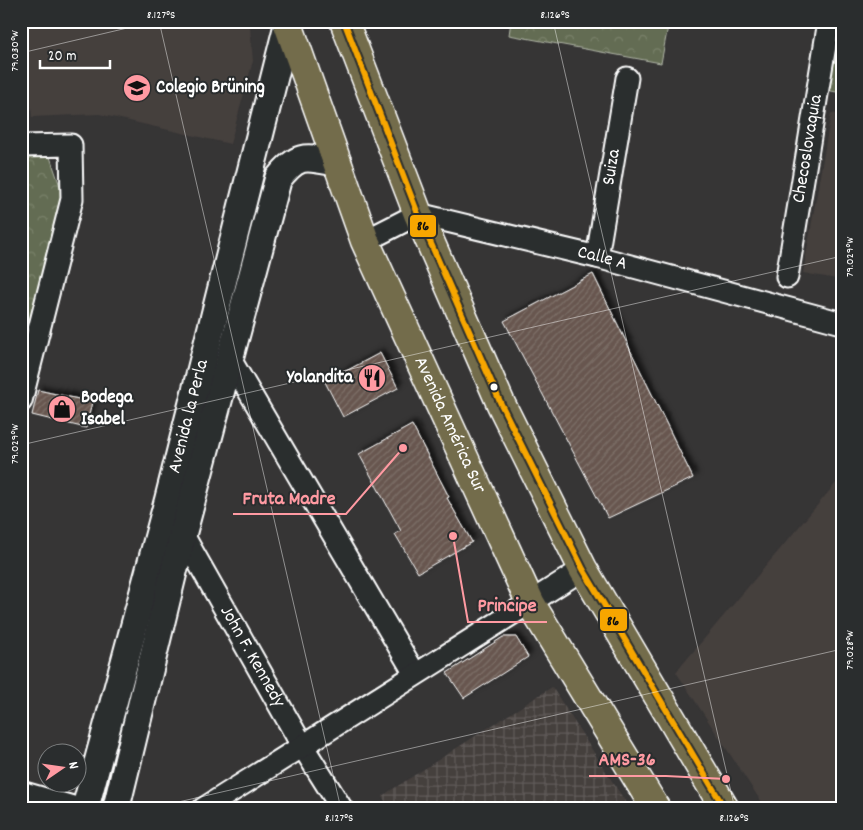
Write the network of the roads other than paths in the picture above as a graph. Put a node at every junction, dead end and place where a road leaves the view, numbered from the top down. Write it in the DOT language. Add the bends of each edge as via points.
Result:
graph roads {
  1 [pos="344,21"];
  2 [pos="829,21"];
  3 [pos="287,22"];
  4 [pos="627,78"];
  5 [pos="21,146"];
  6 [pos="338,163"];
  7 [pos="418,214"];
  8 [pos="365,241"];
  9 [pos="597,256"];
  10 [pos="787,277"];
  11 [pos="842,323"];
  12 [pos="230,359"];
  13 [pos="21,401"];
  14 [pos="168,500"];
  15 [pos="182,537"];
  16 [pos="583,569"];
  17 [pos="531,604"];
  18 [pos="415,674"];
  19 [pos="303,747"];
  20 [pos="21,792"];
  21 [pos="80,809"];
  22 [pos="85,809"];
  23 [pos="116,809"];
  24 [pos="203,809"];
  25 [pos="342,809"];
  26 [pos="656,809"];
  27 [pos="725,809"];
  1 -- 7 [label="main road"];
  2 -- 10 [label="street, Checoslovaquia"];
  3 -- 6 [label="main road, Avenida América Sur"];
  3 -- 14 [label="street, Avenida la Perla"];
  4 -- 9 [label="street, Suiza"];
  5 -- 13 [label="street" via="69,143 72,199"];
  6 -- 8 [label="main road, Avenida América Sur"];
  6 -- 12 [label="street, Avenida la Perla" via="308,157 290,163 278,179"];
  7 -- 8 [label="street"];
  7 -- 9 [label="street, Calle A"];
  7 -- 16 [label="main road" via="501,404"];
  8 -- 17 [label="main road, Avenida América Sur"];
  9 -- 11 [label="street, Calle A"];
  12 -- 15 [label="street, Avenida la Perla"];
  12 -- 18 [label="street"];
  14 -- 15 [label="street, John F. Kennedy"];
  14 -- 22 [label="street, Avenida la Perla"];
  15 -- 19 [label="street, John F. Kennedy"];
  15 -- 23 [label="street, Avenida la Perla"];
  16 -- 17 [label="street"];
  16 -- 27 [label="main road"];
  17 -- 18 [label="street"];
  17 -- 26 [label="main road, Avenida América Sur"];
  18 -- 19 [label="street"];
  19 -- 24 [label="street"];
  19 -- 25 [label="street, John F. Kennedy"];
  20 -- 21 [label="street"];
}
